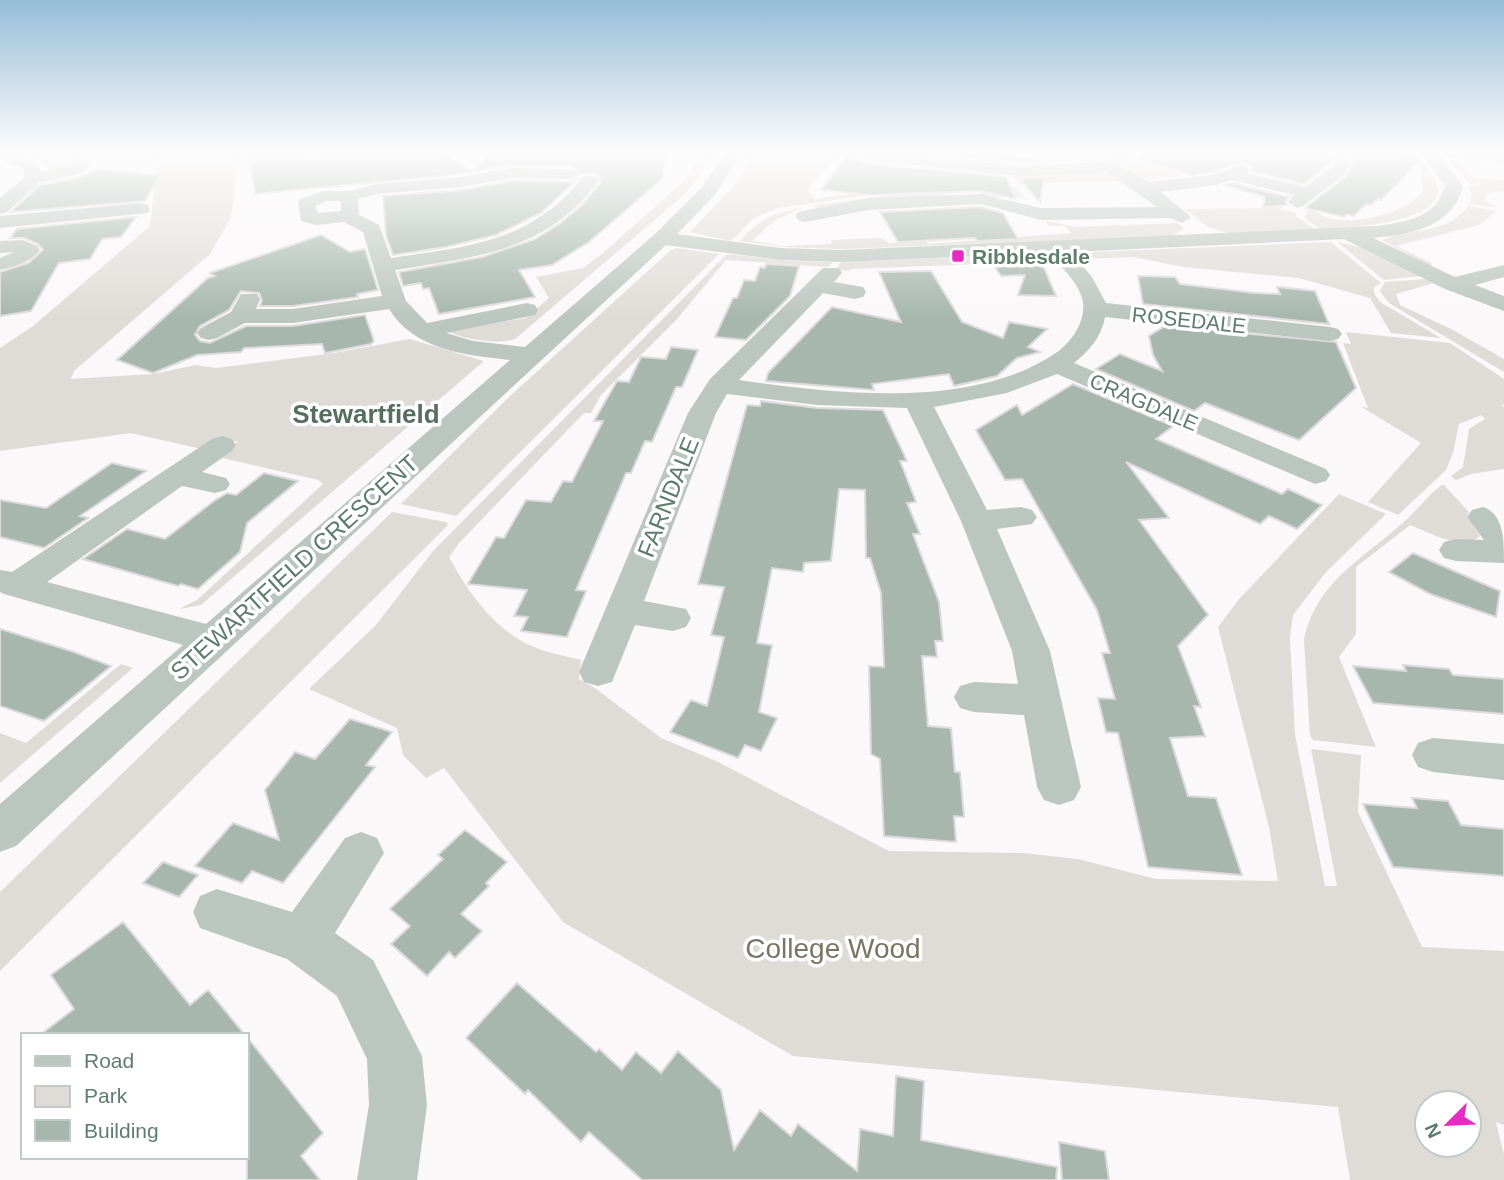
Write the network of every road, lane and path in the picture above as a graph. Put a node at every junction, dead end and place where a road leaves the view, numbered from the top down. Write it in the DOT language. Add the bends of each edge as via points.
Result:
graph roads {
  1 [pos="349,207"];
  2 [pos="567,207"];
  3 [pos="693,207"];
  4 [pos="851,207"];
  5 [pos="1013,207"];
  6 [pos="1169,207"];
  7 [pos="1447,207"];
  8 [pos="141,209"];
  9 [pos="839,209"];
  10 [pos="1175,212"];
  11 [pos="1041,214"];
  12 [pos="805,216"];
  13 [pos="0,222"];
  14 [pos="850,228"];
  15 [pos="1351,235"];
  16 [pos="662,238"];
  17 [pos="1210,240"];
  18 [pos="1052,241"];
  19 [pos="0,247"];
  20 [pos="0,264"];
  21 [pos="384,265"];
  22 [pos="1504,271"];
  23 [pos="1453,284"];
  24 [pos="855,292"];
  25 [pos="395,301"];
  26 [pos="1504,304"];
  27 [pos="1094,309"];
  28 [pos="527,310"];
  29 [pos="425,332"];
  30 [pos="209,333"];
  31 [pos="1330,334"];
  32 [pos="529,355"];
  33 [pos="1058,365"];
  34 [pos="719,385"];
  35 [pos="917,400"];
  36 [pos="222,445"];
  37 [pos="1315,475"];
  38 [pos="178,476"];
  39 [pos="215,484"];
  40 [pos="1021,517"];
  41 [pos="1483,517"];
  42 [pos="977,521"];
  43 [pos="1504,545"];
  44 [pos="1456,550"];
  45 [pos="1504,552"];
  46 [pos="8,583"];
  47 [pos="623,611"];
  48 [pos="673,618"];
  49 [pos="214,640"];
  50 [pos="598,672"];
  51 [pos="974,697"];
  52 [pos="1039,700"];
  53 [pos="1433,755"];
  54 [pos="1504,762"];
  55 [pos="1059,787"];
  56 [pos="0,832"];
  57 [pos="361,853"];
  58 [pos="217,912"];
  59 [pos="302,940"];
  60 [pos="387,1180"];
  1 -- 21 [label="street" via="372,229"];
  2 -- 21 [label="street" via="554,220 525,235 483,248"];
  3 -- 16 [label="street, STEWARTFIELD CRESCENT"];
  4 -- 9 [label="street"];
  5 -- 11 [label="street"];
  6 -- 10 [label="street"];
  7 -- 15 [label="street" via="1427,221"];
  8 -- 13 [label="street" via="91,209"];
  9 -- 12 [label="street"];
  9 -- 14 [label="street"];
  10 -- 11 [label="street"];
  10 -- 17 [label="street"];
  11 -- 18 [label="street" via="1038,222"];
  15 -- 17 [label="street"];
  15 -- 23 [label="street"];
  16 -- 18 [label="street" via="793,255 842,256"];
  16 -- 32 [label="street, STEWARTFIELD CRESCENT"];
  17 -- 18 [label="street"];
  18 -- 27 [label="street" via="1090,290"];
  19 -- 20 [label="street" via="30,250"];
  21 -- 25 [label="street"];
  22 -- 23 [label="street"];
  23 -- 26 [label="street"];
  24 -- 34 [label="street, FARNDALE" via="825,280"];
  25 -- 29 [label="street" via="412,325"];
  25 -- 30 [label="street" via="293,316 245,308"];
  27 -- 31 [label="street, ROSEDALE" via="1281,322"];
  27 -- 33 [label="street" via="1092,330"];
  28 -- 29 [label="street"];
  29 -- 32 [label="street" via="445,341"];
  32 -- 49 [label="street, STEWARTFIELD CRESCENT"];
  33 -- 35 [label="street" via="1002,386"];
  33 -- 37 [label="street, CRAGDALE" via="1221,447"];
  34 -- 35 [label="street"];
  34 -- 47 [label="street, FARNDALE" via="702,413"];
  35 -- 42 [label="street"];
  36 -- 38 [label="street"];
  38 -- 39 [label="street"];
  38 -- 46 [label="street"];
  40 -- 42 [label="street"];
  41 -- 43 [label="street"];
  42 -- 52 [label="street" via="1031,651"];
  44 -- 45 [label="street"];
  46 -- 49 [label="street"];
  47 -- 48 [label="street"];
  47 -- 50 [label="street, FARNDALE"];
  49 -- 56 [label="street, STEWARTFIELD CRESCENT"];
  51 -- 52 [label="street"];
  52 -- 55 [label="street"];
  53 -- 54 [label="street"];
  57 -- 59 [label="street"];
  58 -- 59 [label="street"];
  59 -- 60 [label="street" via="355,978 394,1056 398,1105"];
}
